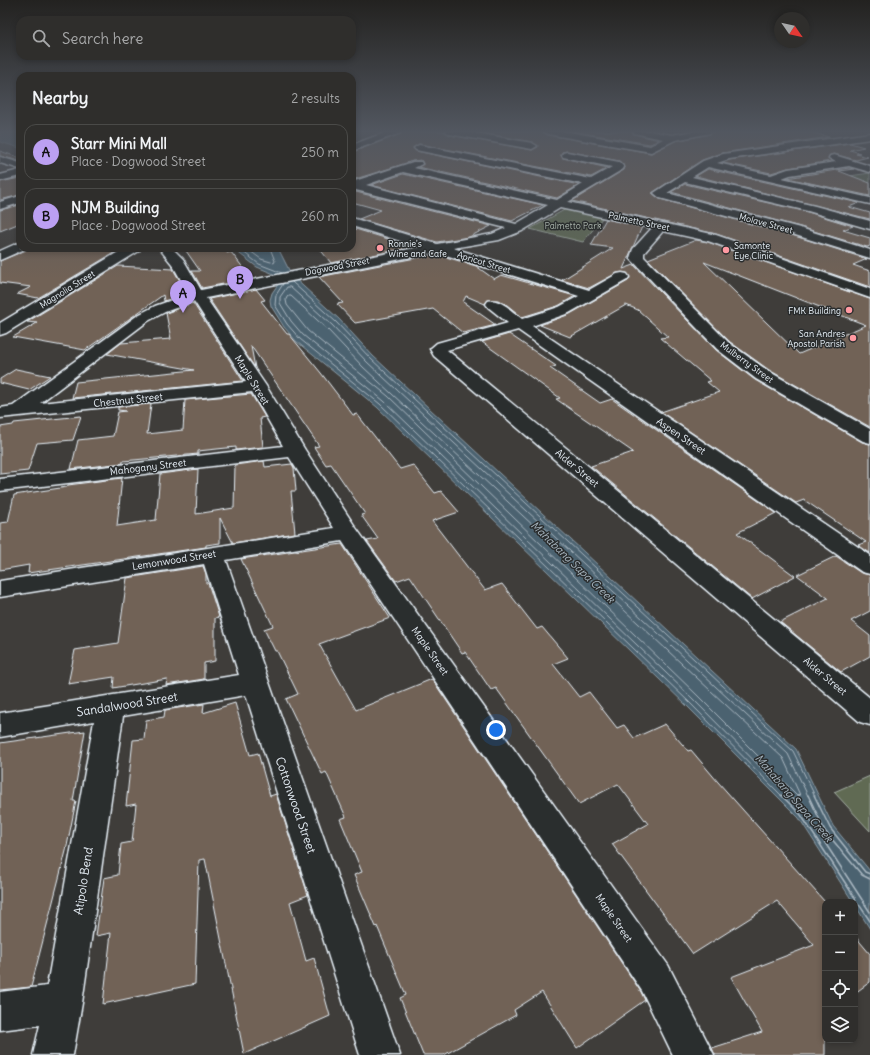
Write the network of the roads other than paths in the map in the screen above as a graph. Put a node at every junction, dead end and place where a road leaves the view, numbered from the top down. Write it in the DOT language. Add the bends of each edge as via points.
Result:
graph roads {
  1 [pos="368,180"];
  2 [pos="453,180"];
  3 [pos="579,180"];
  4 [pos="597,180"];
  5 [pos="680,180"];
  6 [pos="693,180"];
  7 [pos="784,180"];
  8 [pos="593,183"];
  9 [pos="356,184"];
  10 [pos="356,186"];
  11 [pos="16,200"];
  12 [pos="870,201"];
  13 [pos="559,204"];
  14 [pos="0,206"];
  15 [pos="356,223"];
  16 [pos="870,225"];
  17 [pos="661,226"];
  18 [pos="518,228"];
  19 [pos="436,247"];
  20 [pos="16,248"];
  21 [pos="127,252"];
  22 [pos="169,252"];
  23 [pos="870,254"];
  24 [pos="0,256"];
  25 [pos="622,277"];
  26 [pos="870,294"];
  27 [pos="197,295"];
  28 [pos="592,295"];
  29 [pos="493,304"];
  30 [pos="520,325"];
  31 [pos="0,330"];
  32 [pos="257,386"];
  33 [pos="18,411"];
  34 [pos="0,413"];
  35 [pos="870,437"];
  36 [pos="295,450"];
  37 [pos="0,485"];
  38 [pos="348,533"];
  39 [pos="212,554"];
  40 [pos="870,566"];
  41 [pos="0,589"];
  42 [pos="255,683"];
  43 [pos="110,707"];
  44 [pos="870,714"];
  45 [pos="0,725"];
  46 [pos="63,1003"];
  47 [pos="0,1011"];
  48 [pos="54,1055"];
  49 [pos="380,1055"];
  50 [pos="694,1055"];
  1 -- 9 [label="street"];
  2 -- 13 [label="street, Palmetto Street"];
  3 -- 8 [label="street"];
  4 -- 8 [label="street, Dogwood Street"];
  5 -- 23 [label="street, Molave Street" via="660,193 661,195 796,231"];
  6 -- 16 [label="street" via="811,208"];
  7 -- 12 [label="street"];
  8 -- 13 [label="street, Dogwood Street"];
  10 -- 18 [label="street"];
  11 -- 14 [label="street"];
  13 -- 17 [label="street, Palmetto Street"];
  13 -- 18 [label="street, Dogwood Street"];
  15 -- 19 [label="street, Apricot Street"];
  17 -- 26 [label="street, Palmetto Street" via="712,238"];
  17 -- 35 [label="street, Mulberry Street" via="638,252 638,258 723,346 762,375"];
  18 -- 19 [label="street, Dogwood Street" via="495,237"];
  19 -- 27 [label="street, Dogwood Street"];
  19 -- 28 [label="street, Apricot Street"];
  20 -- 24 [label="street"];
  21 -- 31 [label="street, Magnolia Street"];
  22 -- 27 [label="street, Maple Street" via="178,262"];
  25 -- 28 [label="street, Alder Street"];
  27 -- 32 [label="street, Maple Street"];
  27 -- 33 [label="street, Dogwood Street" via="162,307 143,318"];
  28 -- 30 [label="street, Alder Street" via="564,310"];
  29 -- 30 [label="street, Aspen Street"];
  30 -- 40 [label="street, Aspen Street"];
  30 -- 44 [label="street, Alder Street" via="438,349"];
  32 -- 33 [label="street, Chestnut Street"];
  32 -- 36 [label="street, Maple Street"];
  33 -- 34 [label="street, Chestnut Street"];
  36 -- 37 [label="street, Mahogany Street"];
  36 -- 38 [label="street, Maple Street"];
  38 -- 39 [label="street, Lemonwood Street"];
  38 -- 50 [label="street, Maple Street" via="655,978"];
  39 -- 41 [label="street, Lemonwood Street"];
  39 -- 42 [label="street, Cottonwood Street"];
  42 -- 43 [label="street, Sandalwood Street"];
  42 -- 49 [label="street, Cottonwood Street"];
  43 -- 45 [label="street, Sandalwood Street"];
  43 -- 46 [label="street, Atipolo Bend"];
  46 -- 47 [label="street"];
  46 -- 48 [label="street, Atipolo Bend"];
}
